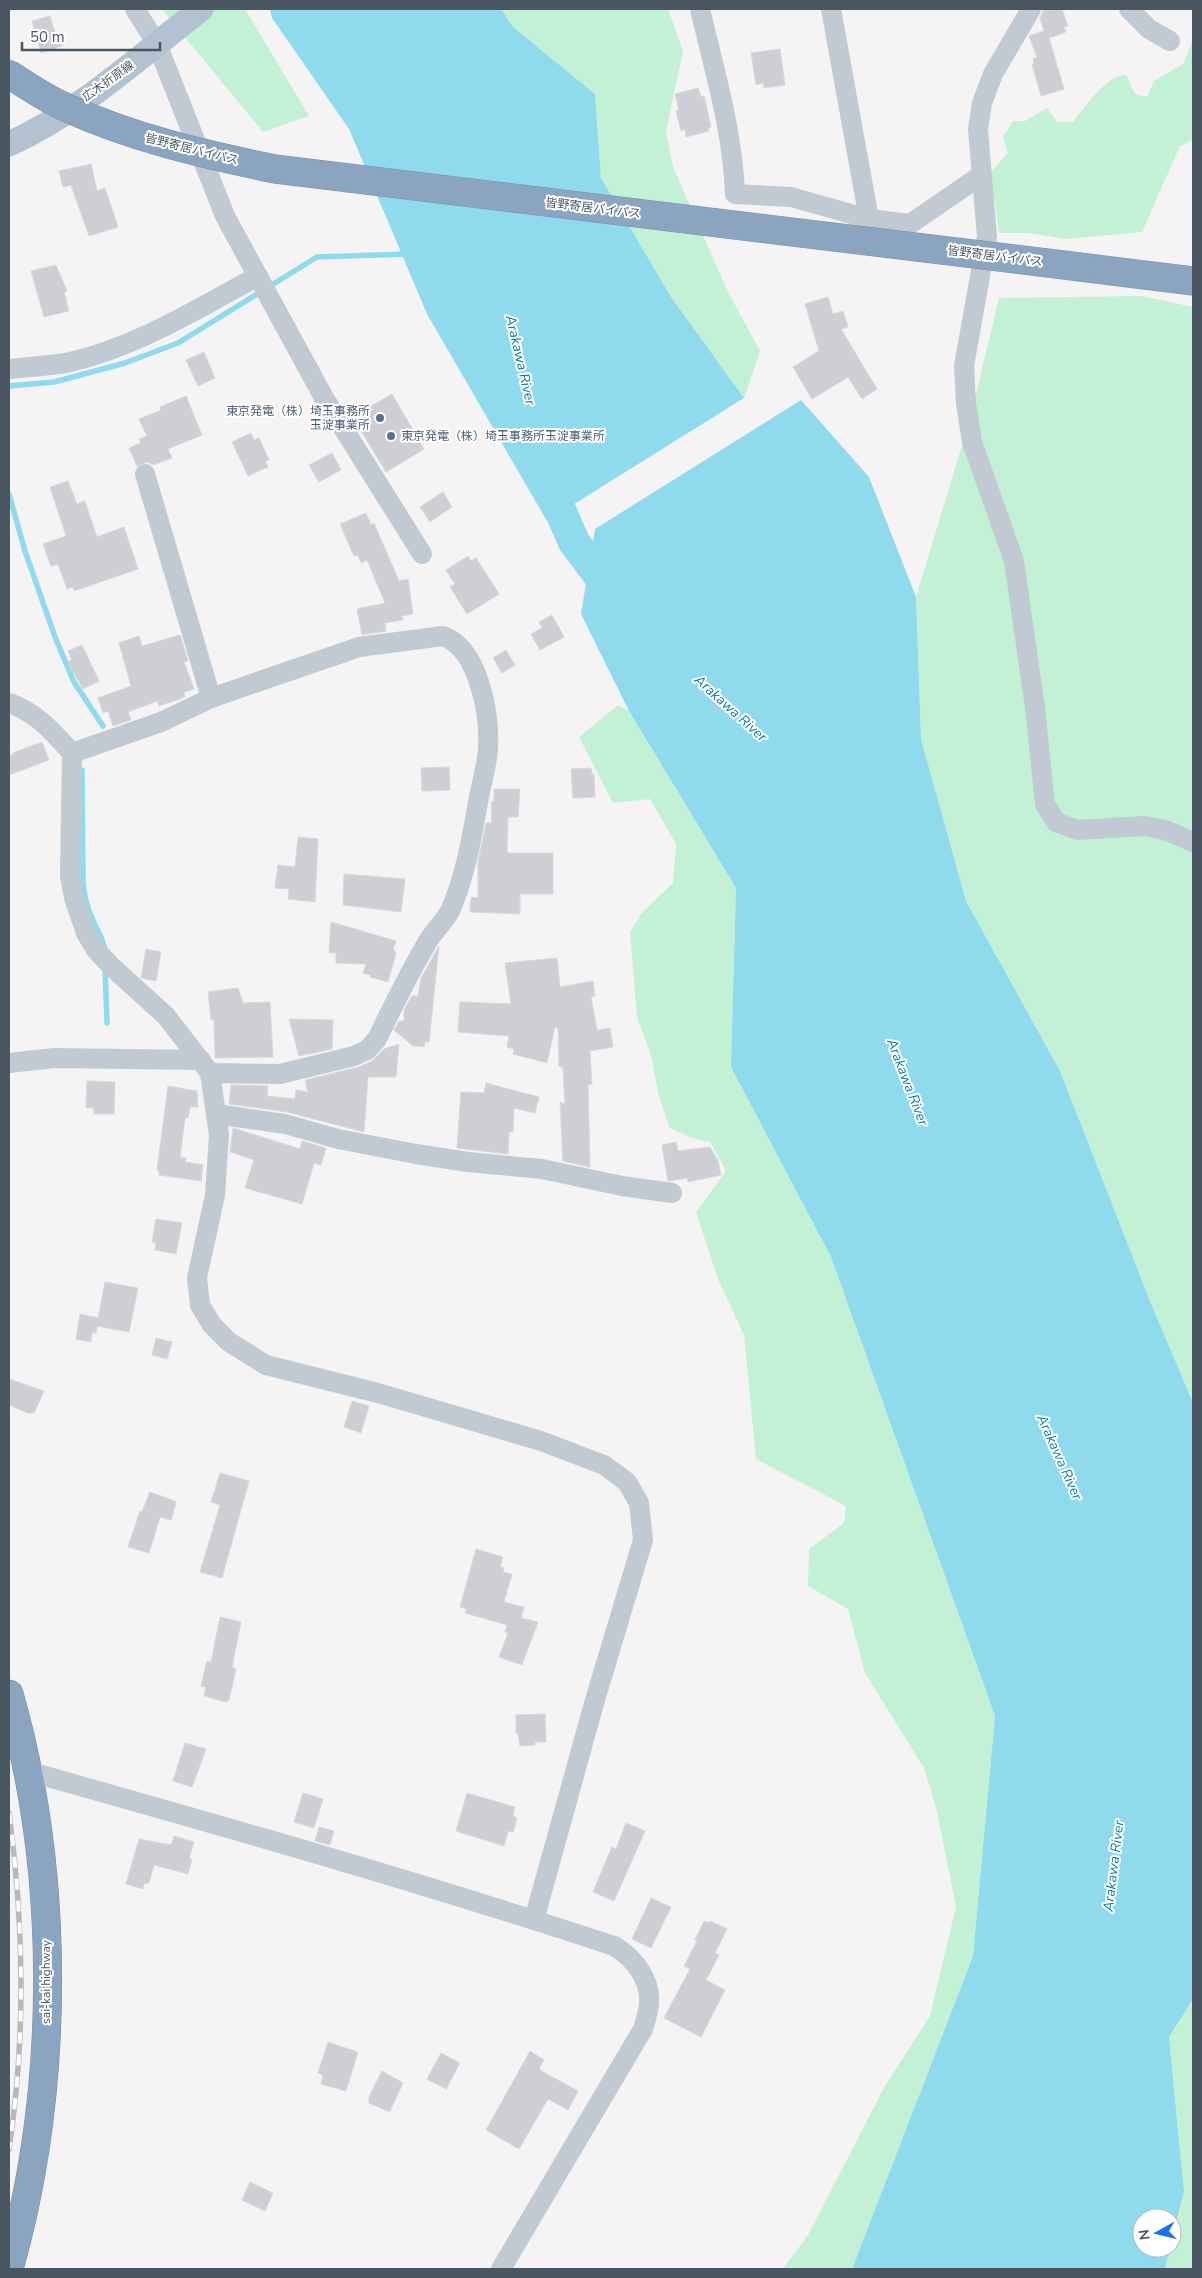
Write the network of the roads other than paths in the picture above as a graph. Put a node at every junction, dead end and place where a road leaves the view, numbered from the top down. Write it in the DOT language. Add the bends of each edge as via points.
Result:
graph roads {
  1 [pos="135,9"];
  2 [pos="202,9"];
  3 [pos="700,9"];
  4 [pos="831,9"];
  5 [pos="1031,9"];
  6 [pos="1129,9"];
  7 [pos="166,37"];
  8 [pos="1170,40"];
  9 [pos="9,74"];
  10 [pos="9,144"];
  11 [pos="980,176"];
  12 [pos="869,219"];
  13 [pos="258,276"];
  14 [pos="1193,281"];
  15 [pos="9,369"];
  16 [pos="145,474"];
  17 [pos="422,554"];
  18 [pos="211,698"];
  19 [pos="9,703"];
  20 [pos="72,753"];
  21 [pos="1193,842"];
  22 [pos="9,1063"];
  23 [pos="205,1067"];
  24 [pos="216,1114"];
  25 [pos="672,1193"];
  26 [pos="9,1694"];
  27 [pos="26,1771"];
  28 [pos="534,1920"];
  29 [pos="9,2269"];
  30 [pos="502,2269"];
  1 -- 7 [label="street"];
  2 -- 7 [label="main road, 広木折原線"];
  3 -- 12 [label="street" via="732,160 735,194 791,198"];
  4 -- 12 [label="street"];
  5 -- 11 [label="street" via="993,74 982,103 978,129"];
  6 -- 8 [label="street" via="1149,29"];
  7 -- 10 [label="main road, 広木折原線" via="96,91 42,127"];
  7 -- 13 [label="street" via="225,216"];
  9 -- 14 [label="highway, 皆野寄居バイパス, bridge" via="65,107 147,139 275,169"];
  11 -- 12 [label="street" via="910,224"];
  11 -- 21 [label="street" via="987,237 964,366 966,403 972,442 1014,561 1045,804 1056,822 1077,830 1144,826 1165,830"];
  13 -- 15 [label="street" via="156,331 104,351 66,363"];
  13 -- 17 [label="street" via="323,396"];
  16 -- 18 [label="street"];
  18 -- 20 [label="street" via="161,722"];
  18 -- 23 [label="street" via="359,647 442,636 455,641 480,682 488,749 462,878 449,912 429,939 377,1039 367,1050 354,1056 280,1074"];
  19 -- 20 [label="street" via="43,721"];
  20 -- 23 [label="street" via="70,876 83,926 96,950 166,1016"];
  22 -- 23 [label="street" via="54,1058"];
  23 -- 24 [label="street"];
  24 -- 25 [label="street" via="285,1124 338,1139 416,1154 542,1169"];
  24 -- 28 [label="street" via="219,1135 215,1195 197,1278 200,1305 212,1325 229,1342 266,1365 541,1441 604,1465 626,1482 638,1503 643,1540"];
  26 -- 27 [label="highway, sai-kai highway"];
  27 -- 28 [label="street" via="220,1825"];
  27 -- 29 [label="highway, sai-kai highway" via="46,1920 47,2024 36,2138 19,2235"];
  28 -- 30 [label="street" via="614,1946 625,1953 643,1976 650,2004 643,2029"];
}
